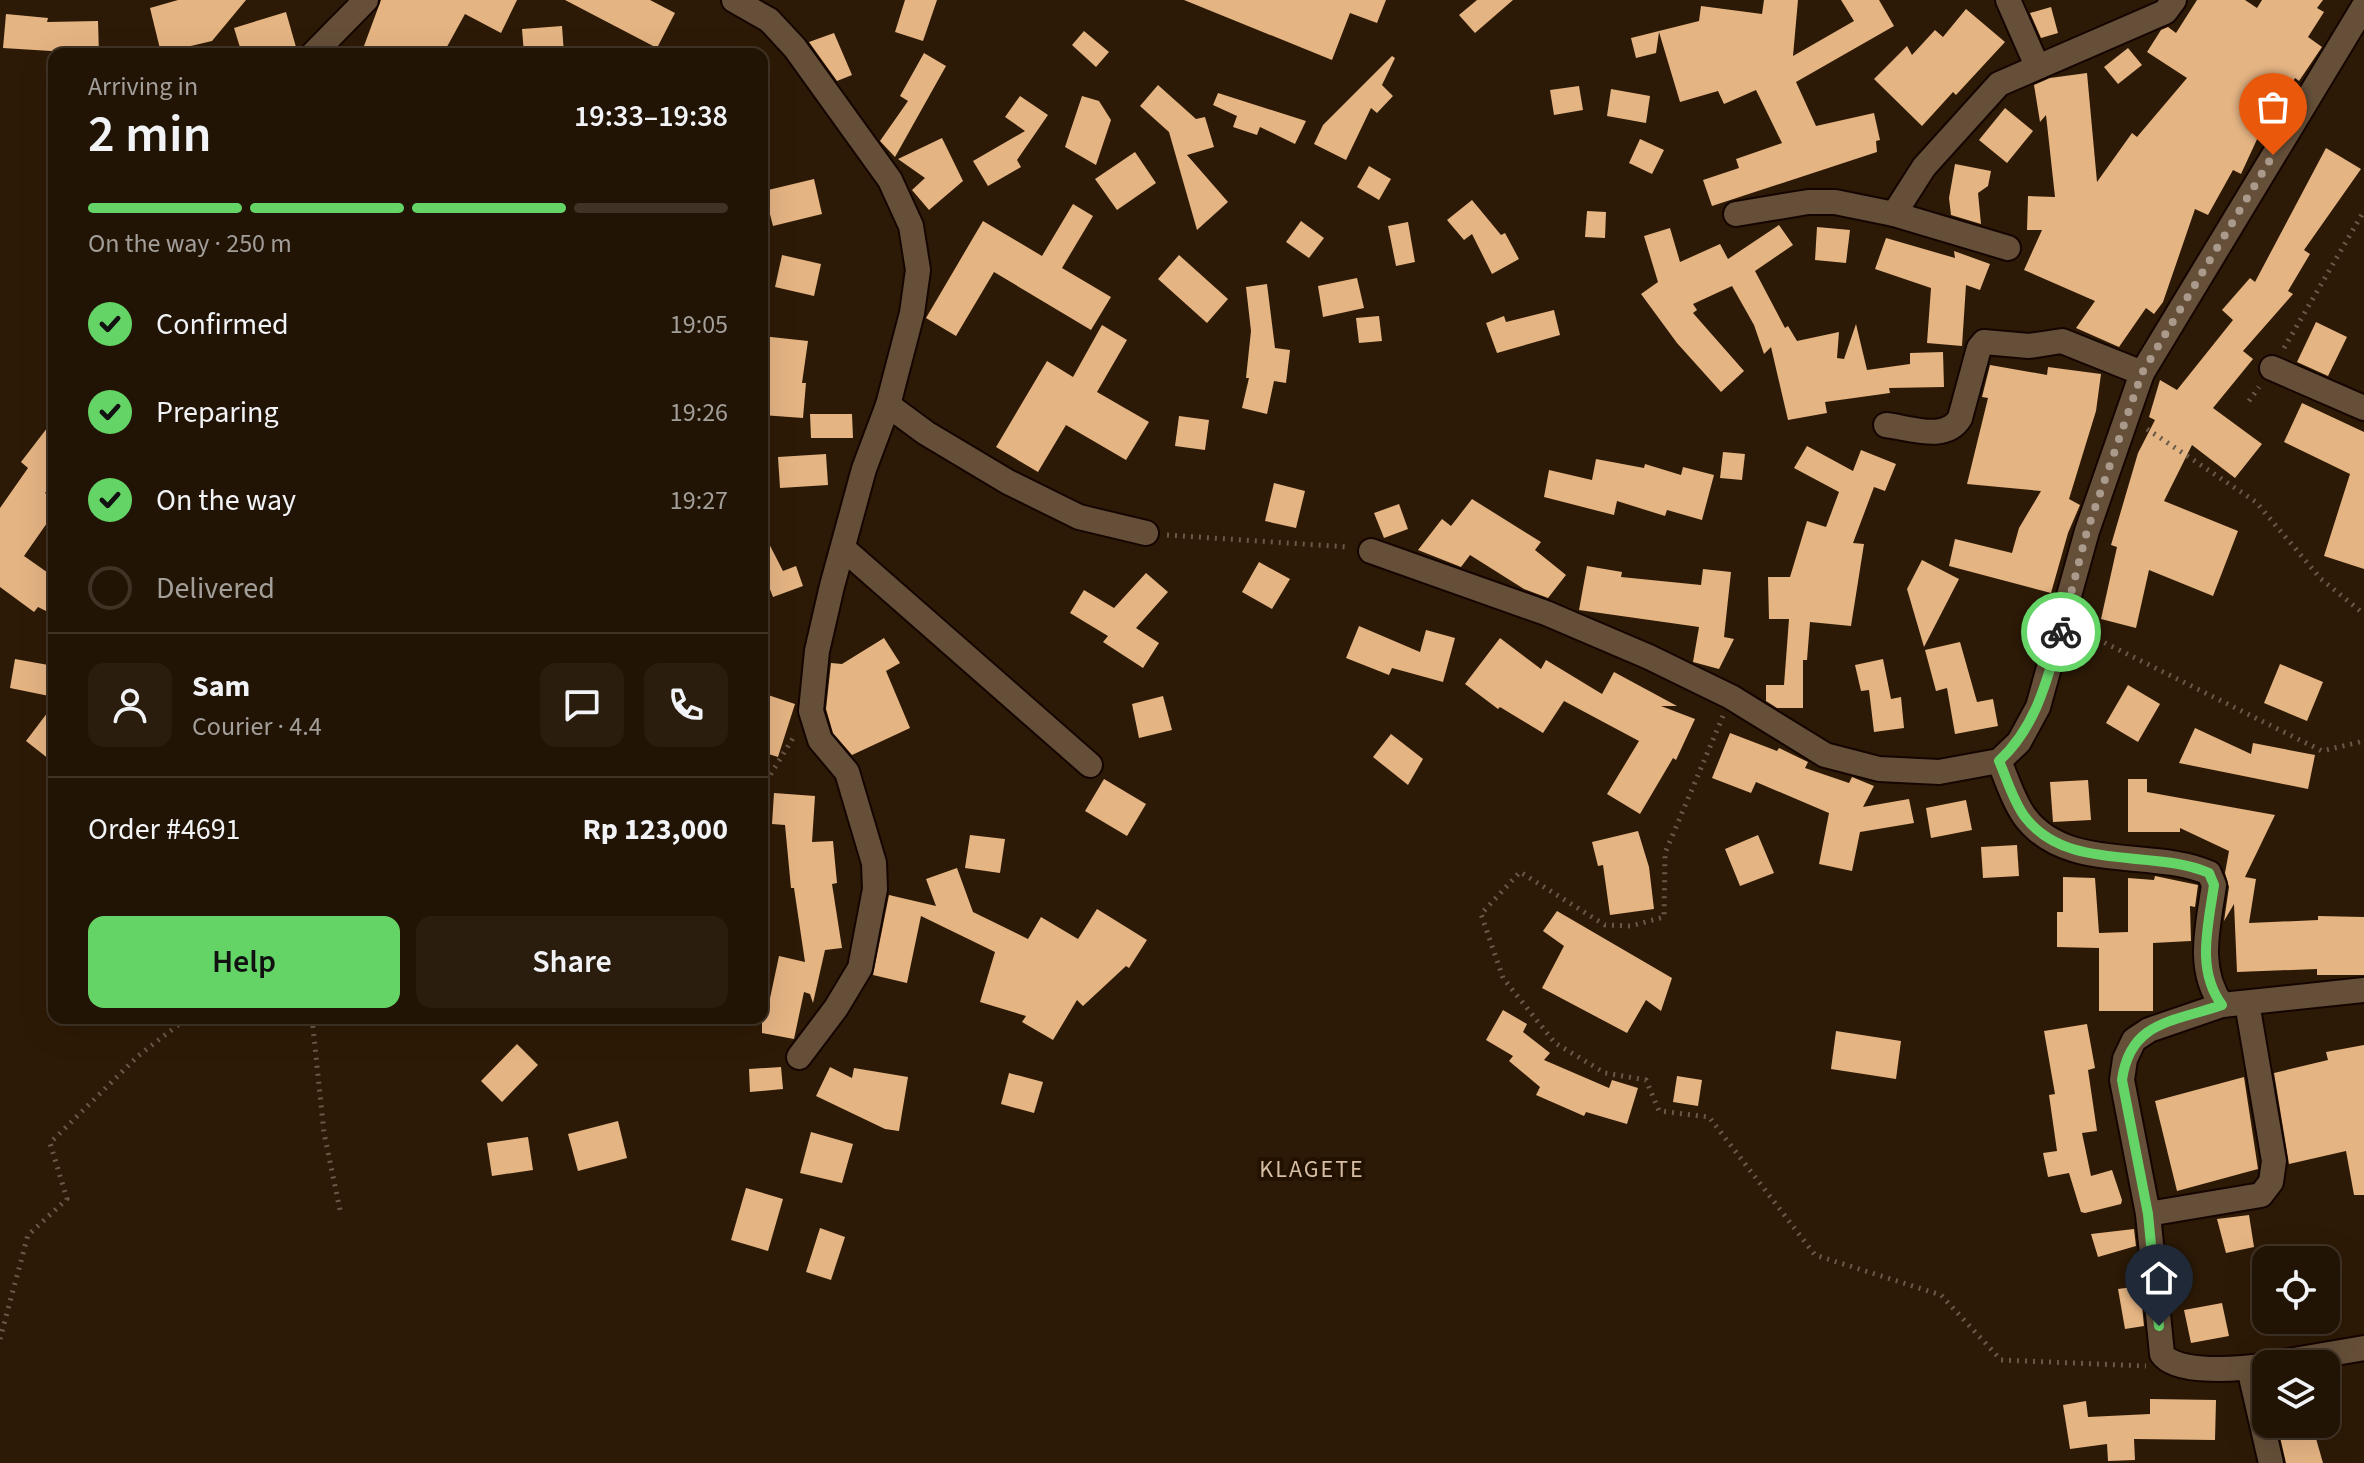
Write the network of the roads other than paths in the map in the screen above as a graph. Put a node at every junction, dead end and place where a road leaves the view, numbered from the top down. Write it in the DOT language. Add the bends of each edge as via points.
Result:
graph roads {
  1 [pos="366,0"];
  2 [pos="734,0"];
  3 [pos="2008,0"];
  4 [pos="2174,0"];
  5 [pos="2364,6"];
  6 [pos="319,48"];
  7 [pos="2037,66"];
  8 [pos="1736,214"];
  9 [pos="1894,214"];
  10 [pos="2008,248"];
  11 [pos="2272,368"];
  12 [pos="2142,373"];
  13 [pos="888,405"];
  14 [pos="2364,408"];
  15 [pos="1886,425"];
  16 [pos="1146,533"];
  17 [pos="845,550"];
  18 [pos="1371,551"];
  19 [pos="1999,761"];
  20 [pos="1090,765"];
  21 [pos="2364,990"];
  22 [pos="2247,1003"];
  23 [pos="2222,1005"];
  24 [pos="799,1057"];
  25 [pos="2148,1214"];
  26 [pos="2364,1348"];
  27 [pos="2340,1352"];
  28 [pos="2252,1366"];
  29 [pos="2269,1438"];
  30 [pos="2271,1463"];
  1 -- 6 [label="street"];
  2 -- 13 [label="street" via="769,20 795,48 890,180 911,226 918,270"];
  3 -- 7 [label="street"];
  4 -- 7 [label="street" via="2165,12"];
  5 -- 12 [label="street"];
  7 -- 9 [label="street" via="1999,84 1977,105"];
  8 -- 9 [label="street" via="1822,202"];
  9 -- 10 [label="street"];
  11 -- 14 [label="street"];
  12 -- 15 [label="street" via="2062,341 2029,346 1984,342 1954,428 1943,433"];
  12 -- 19 [label="street" via="2087,531 2038,707 2019,742"];
  13 -- 16 [label="street" via="1008,482 1079,517"];
  13 -- 17 [label="street" via="864,469"];
  17 -- 20 [label="street"];
  17 -- 24 [label="street" via="817,651 811,711 820,740 847,772 874,863 875,889 860,968"];
  18 -- 19 [label="street" via="1546,613 1649,657 1731,697 1825,755 1879,769 1939,772"];
  19 -- 23 [label="street" via="2026,818 2053,840 2088,854 2188,864 2209,873 2214,885 2205,968 2211,991"];
  21 -- 22 [label="street"];
  22 -- 23 [label="street"];
  22 -- 25 [label="street" via="2274,1161 2271,1182 2261,1195"];
  23 -- 25 [label="street" via="2149,1030 2134,1040 2125,1059 2122,1080"];
  25 -- 28 [label="street" via="2167,1362 2183,1367"];
  26 -- 27 [label="street"];
  29 -- 30 [label="street"];
}
